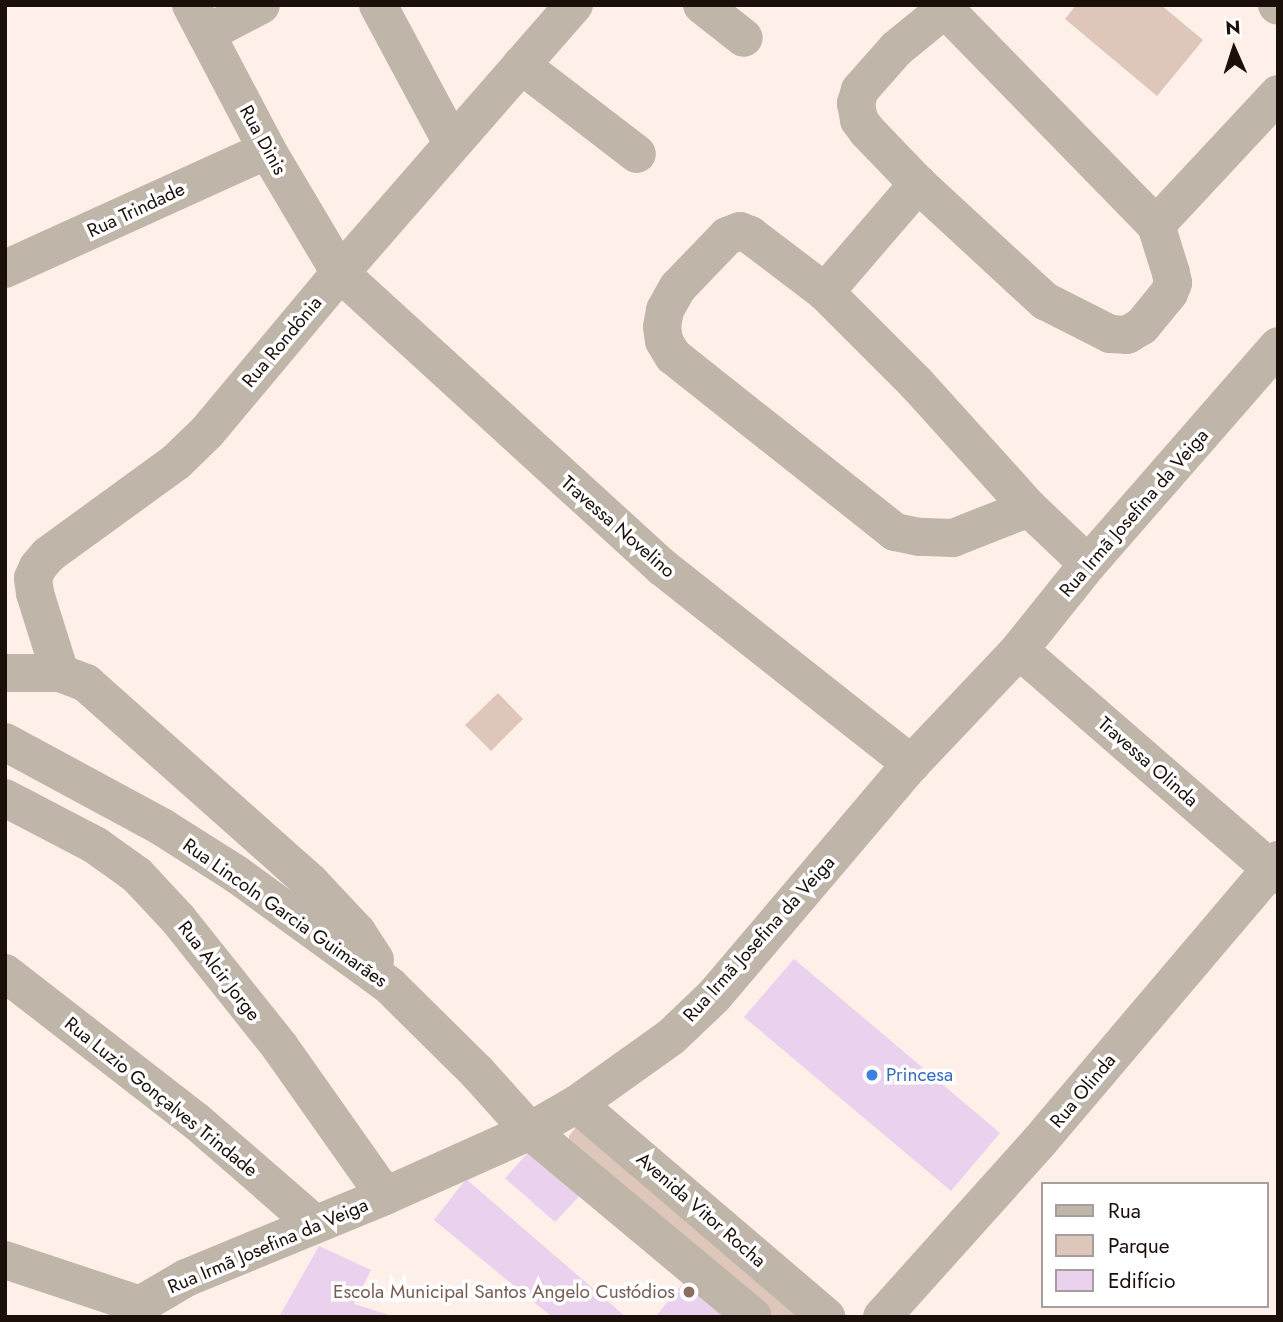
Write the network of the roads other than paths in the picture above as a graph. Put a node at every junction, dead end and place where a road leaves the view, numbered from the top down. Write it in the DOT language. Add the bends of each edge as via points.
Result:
graph roads {
  1 [pos="261,5"];
  2 [pos="377,5"];
  3 [pos="574,5"];
  4 [pos="702,5"];
  5 [pos="948,7"];
  6 [pos="199,20"];
  7 [pos="744,38"];
  8 [pos="521,65"];
  9 [pos="1278,94"];
  10 [pos="452,143"];
  11 [pos="267,150"];
  12 [pos="637,153"];
  13 [pos="918,184"];
  14 [pos="1156,225"];
  15 [pos="5,269"];
  16 [pos="340,273"];
  17 [pos="825,292"];
  18 [pos="1278,346"];
  19 [pos="1030,508"];
  20 [pos="1088,564"];
  21 [pos="1019,650"];
  22 [pos="5,673"];
  23 [pos="60,673"];
  24 [pos="5,742"];
  25 [pos="911,764"];
  26 [pos="5,797"];
  27 [pos="1275,868"];
  28 [pos="5,973"];
  29 [pos="390,986"];
  30 [pos="577,1104"];
  31 [pos="530,1131"];
  32 [pos="385,1196"];
  33 [pos="315,1224"];
  34 [pos="5,1260"];
  35 [pos="135,1311"];
  36 [pos="753,1317"];
  37 [pos="826,1317"];
  38 [pos="882,1317"];
  1 -- 6 [label="street"];
  2 -- 10 [label="street"];
  3 -- 8 [label="street, Rua Rondônia"];
  4 -- 7 [label="street"];
  5 -- 13 [label="street" via="897,48 860,90 856,103 867,131"];
  5 -- 14 [label="street"];
  6 -- 11 [label="street, Rua Dinis"];
  8 -- 10 [label="street, Rua Rondônia"];
  8 -- 12 [label="street"];
  9 -- 14 [label="street"];
  10 -- 16 [label="street, Rua Rondônia"];
  11 -- 15 [label="street, Rua Trindade"];
  11 -- 16 [label="street, Rua Dinis"];
  13 -- 14 [label="street" via="1045,301 1110,334 1127,335 1142,326 1170,293 1171,273"];
  13 -- 17 [label="street"];
  16 -- 23 [label="street, Rua Rondônia" via="177,462 48,555 38,567 33,578 35,593"];
  16 -- 25 [label="street, Travessa Novelino" via="662,566"];
  17 -- 19 [label="street"];
  17 -- 19 [label="street" via="750,234 732,232 677,287 665,310 664,341 673,356 895,532 953,538"];
  18 -- 20 [label="street, Rua Irmã Josefina da Veiga"];
  19 -- 20 [label="street"];
  20 -- 21 [label="street, Rua Irmã Josefina da Veiga"];
  21 -- 25 [label="street, Rua Irmã Josefina da Veiga"];
  21 -- 27 [label="street, Travessa Olinda"];
  22 -- 23 [label="street"];
  23 -- 29 [label="street" via="86,683 114,706 310,882 357,932"];
  24 -- 29 [label="street, Rua Lincoln Garcia Guimarães" via="173,833"];
  25 -- 30 [label="street, Rua Irmã Josefina da Veiga" via="714,996 671,1037"];
  26 -- 32 [label="street, Rua Alcir Jorge" via="95,845 137,875 178,919 279,1047"];
  27 -- 38 [label="street, Rua Olinda"];
  28 -- 33 [label="street, Rua Luzio Gonçalves Trindade" via="196,1121"];
  29 -- 31 [label="street, Rua Lincoln Garcia Guimarães"];
  30 -- 31 [label="street, Rua Irmã Josefina da Veiga"];
  30 -- 37 [label="street, Avenida Vitor Rocha"];
  31 -- 32 [label="street, Rua Irmã Josefina da Veiga"];
  31 -- 36 [label="street"];
  32 -- 33 [label="street, Rua Irmã Josefina da Veiga"];
  33 -- 35 [label="street, Rua Irmã Josefina da Veiga" via="186,1278"];
  34 -- 35 [label="street, Rua Irmã Josefina da Veiga"];
}
